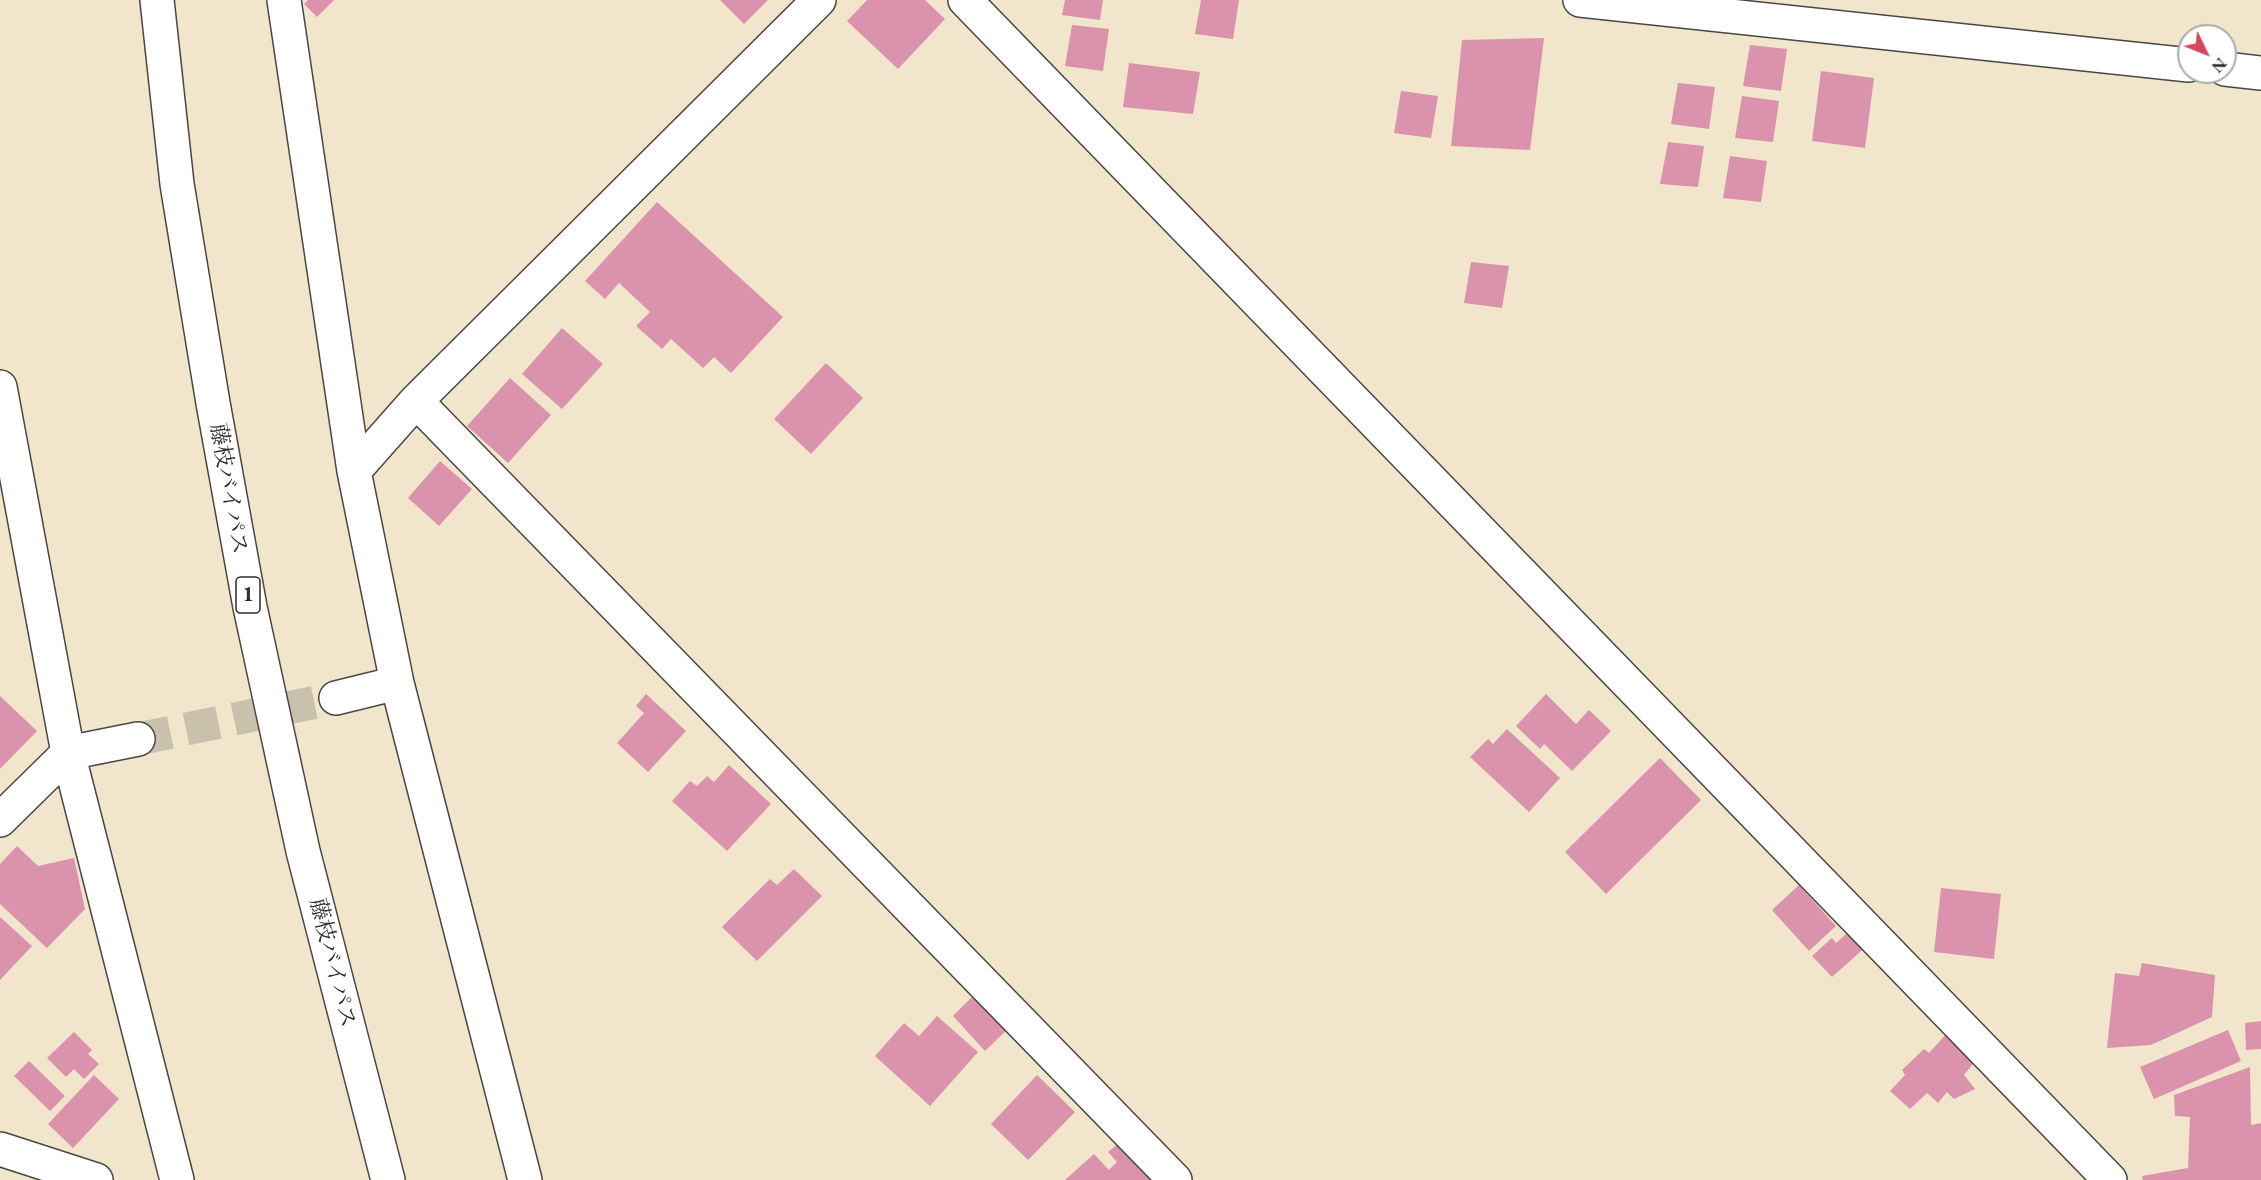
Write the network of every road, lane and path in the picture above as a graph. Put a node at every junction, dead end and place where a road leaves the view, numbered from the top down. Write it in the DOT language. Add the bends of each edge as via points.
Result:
graph roads {
  1 [pos="157,0"];
  2 [pos="284,0"];
  3 [pos="819,0"];
  4 [pos="965,0"];
  5 [pos="1580,0"];
  6 [pos="2177,65"];
  7 [pos="2237,70"];
  8 [pos="2261,73"];
  9 [pos="0,387"];
  10 [pos="416,401"];
  11 [pos="354,471"];
  12 [pos="397,683"];
  13 [pos="336,698"];
  14 [pos="138,739"];
  15 [pos="68,753"];
  16 [pos="0,820"];
  17 [pos="0,1149"];
  18 [pos="96,1180"];
  19 [pos="177,1180"];
  20 [pos="388,1180"];
  21 [pos="525,1180"];
  22 [pos="1175,1180"];
  23 [pos="2110,1180"];
  1 -- 20 [label="main road, 藤枝バイパス / 1" via="177,184 250,607 303,851"];
  2 -- 11 [label="main road"];
  3 -- 10 [label="main road"];
  4 -- 23 [label="main road"];
  5 -- 6 [label="main road"];
  7 -- 8 [label="main road"];
  9 -- 15 [label="main road"];
  10 -- 11 [label="main road"];
  10 -- 22 [label="main road"];
  11 -- 12 [label="main road"];
  12 -- 13 [label="main road"];
  12 -- 21 [label="main road"];
  14 -- 15 [label="main road"];
  15 -- 16 [label="main road"];
  15 -- 19 [label="main road"];
  17 -- 18 [label="main road"];
}
